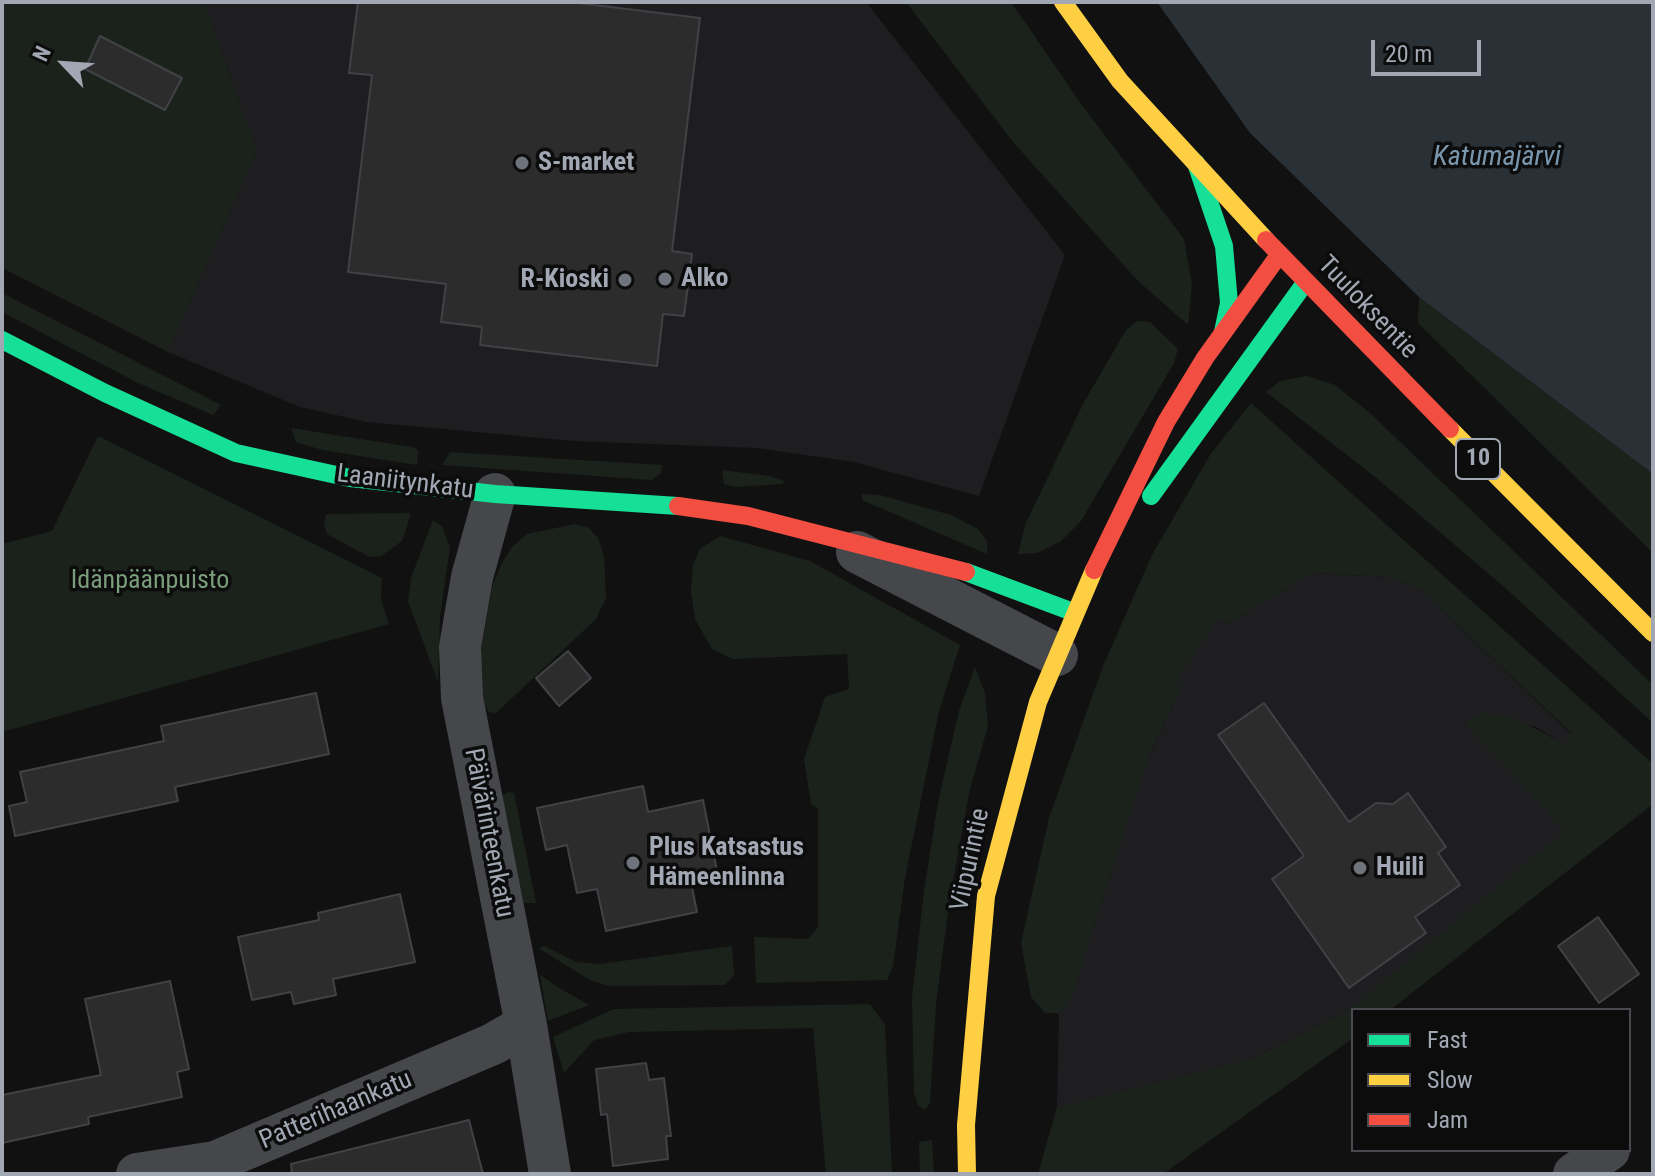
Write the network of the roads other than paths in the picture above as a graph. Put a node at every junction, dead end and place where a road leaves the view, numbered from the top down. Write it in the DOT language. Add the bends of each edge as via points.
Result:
graph roads {
  1 [pos="1063,2"];
  2 [pos="1196,163"];
  3 [pos="1279,255"];
  4 [pos="1305,283"];
  5 [pos="1222,334"];
  6 [pos="2,340"];
  7 [pos="495,494"];
  8 [pos="831,538"];
  9 [pos="1095,571"];
  10 [pos="1073,612"];
  11 [pos="1653,633"];
  12 [pos="1057,655"];
  13 [pos="526,1025"];
  14 [pos="1606,1152"];
  15 [pos="137,1174"];
  16 [pos="550,1174"];
  17 [pos="967,1174"];
  18 [pos="1574,1174"];
  1 -- 2 [label="main road, Tuuloksentie / 10" via="1120,81"];
  2 -- 3 [label="main road, Tuuloksentie / 10"];
  2 -- 5 [label="main road, Viipurintie" via="1224,246 1229,303"];
  3 -- 4 [label="main road, Tuuloksentie / 10"];
  3 -- 5 [label="main road, Viipurintie"];
  4 -- 9 [label="main road, Viipurintie"];
  4 -- 11 [label="main road, Tuuloksentie / 10"];
  5 -- 9 [label="main road, Viipurintie" via="1166,422"];
  6 -- 7 [label="main road, Laaniitynkatu" via="236,453 350,478"];
  7 -- 8 [label="main road, Laaniitynkatu" via="681,506 748,516"];
  7 -- 13 [label="street, Päivärinteenkatu" via="460,647 462,698"];
  8 -- 10 [label="main road, Laaniitynkatu" via="988,578"];
  8 -- 12 [label="street, Laaniitynkatu"];
  9 -- 10 [label="main road, Viipurintie"];
  10 -- 12 [label="main road, Viipurintie"];
  12 -- 17 [label="main road, Viipurintie" via="1038,702 986,896 966,1125"];
  13 -- 15 [label="street, Patterihaankatu" via="493,1044 215,1162"];
  13 -- 16 [label="street, Päivärinteenkatu"];
  14 -- 18 [label="street"];
}
